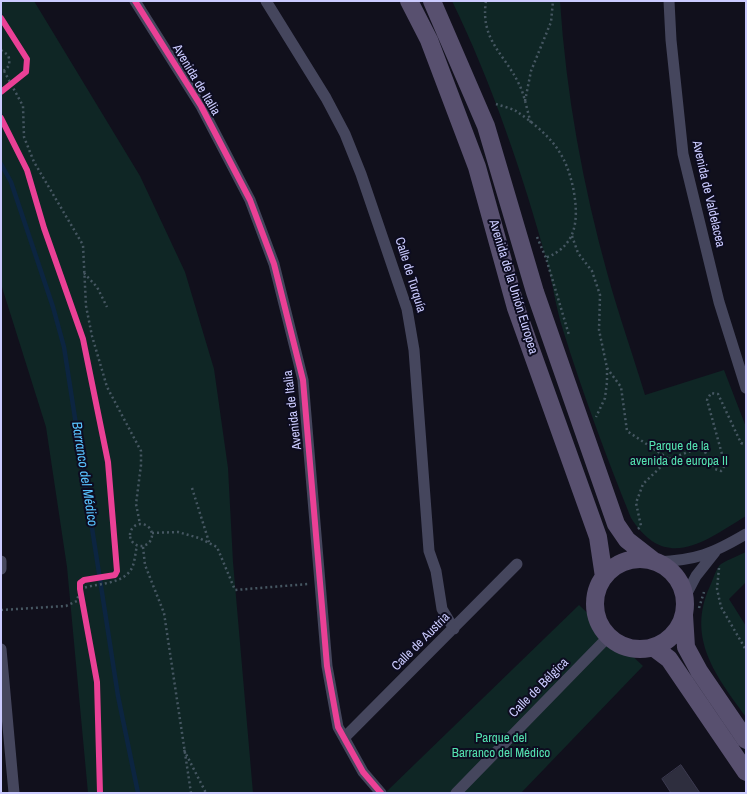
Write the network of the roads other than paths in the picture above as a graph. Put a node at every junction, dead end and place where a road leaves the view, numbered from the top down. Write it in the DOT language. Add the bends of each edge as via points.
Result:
graph roads {
  1 [pos="135,1"];
  2 [pos="266,1"];
  3 [pos="409,1"];
  4 [pos="432,1"];
  5 [pos="668,1"];
  6 [pos="746,388"];
  7 [pos="746,534"];
  8 [pos="715,552"];
  9 [pos="1,561"];
  10 [pos="656,561"];
  11 [pos="517,564"];
  12 [pos="1,569"];
  13 [pos="604,577"];
  14 [pos="689,607"];
  15 [pos="454,629"];
  16 [pos="608,636"];
  17 [pos="653,647"];
  18 [pos="1,649"];
  19 [pos="344,738"];
  20 [pos="746,740"];
  21 [pos="746,772"];
  22 [pos="14,793"];
  23 [pos="381,793"];
  24 [pos="456,793"];
  1 -- 19 [label="street, Avenida de Italia" via="201,106 250,200 274,264 303,380 327,666 338,726"];
  2 -- 15 [label="street, Calle de Turquía" via="326,98 345,134 407,309 414,350 429,551 436,571 442,609"];
  3 -- 13 [label="main road, Avenida de la Unión Europea" via="429,40 477,167 516,308 598,537"];
  4 -- 10 [label="main road, Avenida de la Unión Europea" via="486,126 535,292 616,524 627,540"];
  5 -- 6 [label="street, Avenida de Valdelacea" via="683,154 719,302"];
  7 -- 8 [label="street"];
  8 -- 10 [label="street" via="683,561"];
  8 -- 14 [label="street" via="696,576"];
  9 -- 12 [label="street"];
  10 -- 13 [label="main road" via="640,558 626,560"];
  10 -- 14 [label="main road" via="670,570 680,582"];
  11 -- 15 [label="street, Calle de Austria"];
  13 -- 16 [label="main road" via="597,588 595,607 600,626"];
  14 -- 17 [label="main road" via="673,635 664,643"];
  14 -- 20 [label="main road" via="686,646 699,671"];
  15 -- 19 [label="street, Calle de Austria"];
  16 -- 17 [label="main road" via="629,648"];
  16 -- 24 [label="street, Calle de Bélgica"];
  17 -- 21 [label="main road" via="669,659"];
  18 -- 22 [label="street"];
  19 -- 23 [label="street, Avenida de Italia" via="363,772"];
}
